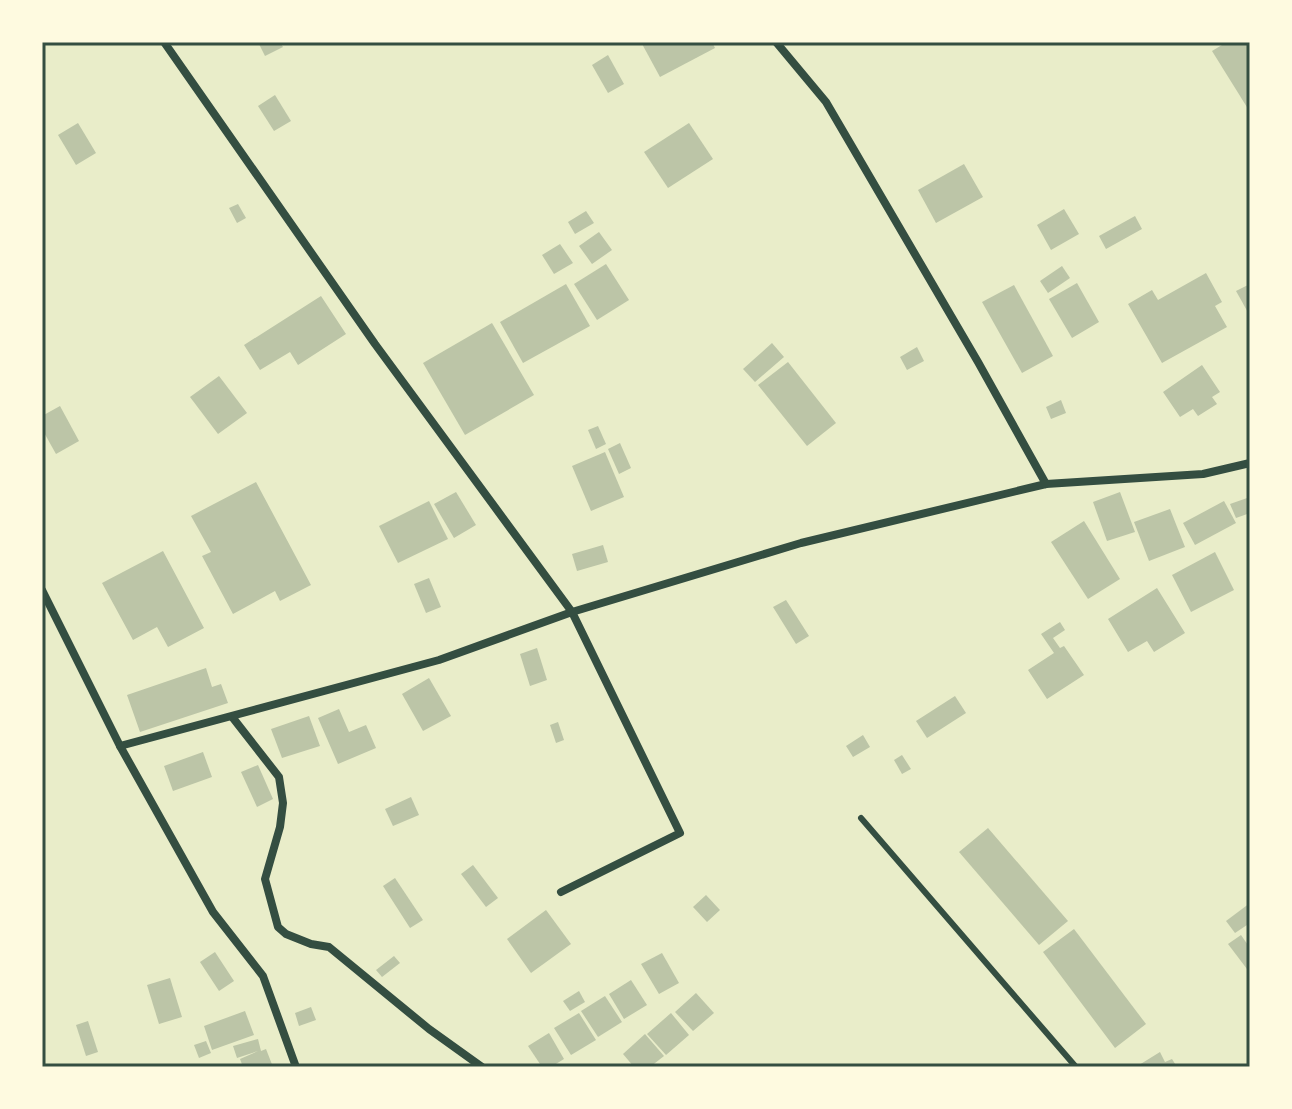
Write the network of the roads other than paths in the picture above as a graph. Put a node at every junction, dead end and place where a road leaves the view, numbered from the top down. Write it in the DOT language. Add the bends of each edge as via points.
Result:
graph roads {
  1 [pos="164,42"];
  2 [pos="776,42"];
  3 [pos="1250,463"];
  4 [pos="1046,484"];
  5 [pos="42,590"];
  6 [pos="572,612"];
  7 [pos="233,718"];
  8 [pos="120,746"];
  9 [pos="861,818"];
  10 [pos="561,892"];
  11 [pos="296,1067"];
  12 [pos="482,1067"];
  13 [pos="1076,1067"];
  1 -- 6 [label="street" via="375,344"];
  2 -- 4 [label="street" via="826,102"];
  3 -- 4 [label="street" via="1203,474"];
  4 -- 6 [label="street" via="801,543"];
  5 -- 8 [label="street"];
  6 -- 7 [label="street" via="439,660"];
  6 -- 10 [label="street" via="680,833"];
  7 -- 8 [label="street"];
  7 -- 12 [label="street" via="279,777 280,827 265,879 278,927 329,947"];
  8 -- 11 [label="street" via="213,912 263,976"];
  9 -- 13 [label="lane"];
}
